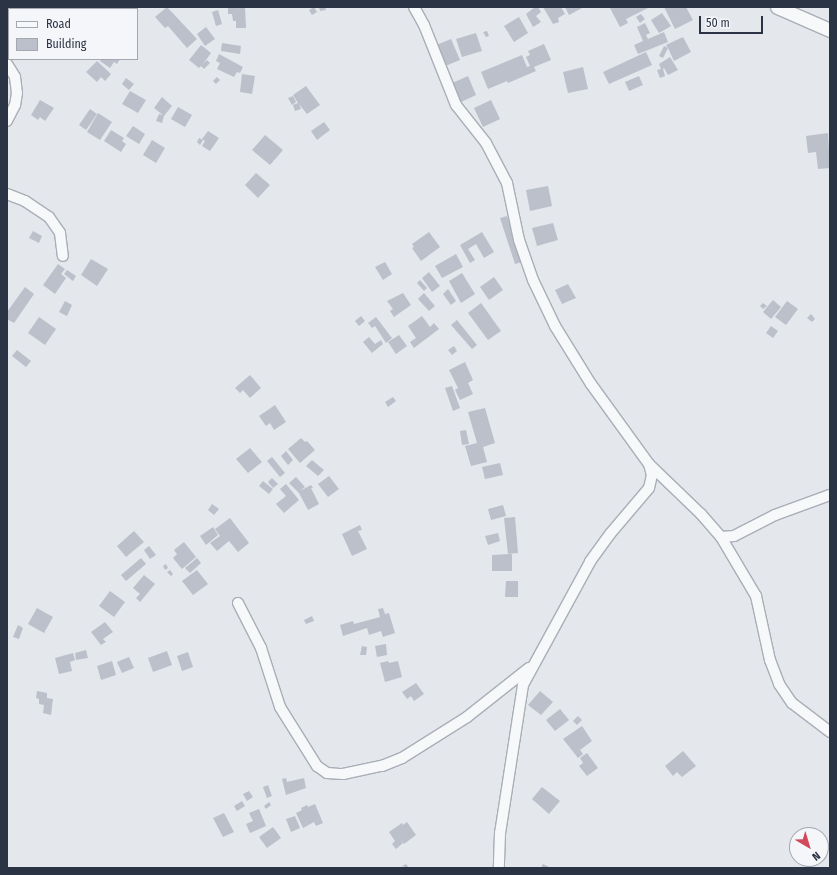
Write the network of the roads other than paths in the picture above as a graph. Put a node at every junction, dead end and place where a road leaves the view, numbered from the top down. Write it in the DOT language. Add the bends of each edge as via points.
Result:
graph roads {
  1 [pos="414,7"];
  2 [pos="777,7"];
  3 [pos="830,30"];
  4 [pos="7,64"];
  5 [pos="7,121"];
  6 [pos="7,194"];
  7 [pos="63,256"];
  8 [pos="649,464"];
  9 [pos="830,495"];
  10 [pos="721,537"];
  11 [pos="238,602"];
  12 [pos="533,665"];
  13 [pos="830,732"];
  14 [pos="499,868"];
  1 -- 8 [label="street" via="424,25 456,105 486,143 507,183 519,240 533,280 555,326 591,384"];
  2 -- 3 [label="street"];
  4 -- 5 [label="street" via="15,77 17,93 15,105"];
  6 -- 7 [label="street" via="25,201 49,217 60,233"];
  8 -- 10 [label="street"];
  8 -- 12 [label="street" via="652,475 649,488 590,562"];
  9 -- 10 [label="street" via="775,515 734,536"];
  10 -- 13 [label="street" via="756,596 770,660 779,684 792,703"];
  11 -- 12 [label="street" via="261,648 280,707 317,766 327,772 343,774 382,766 402,758 467,717"];
  12 -- 14 [label="street" via="523,685 514,731 500,833"];
}
